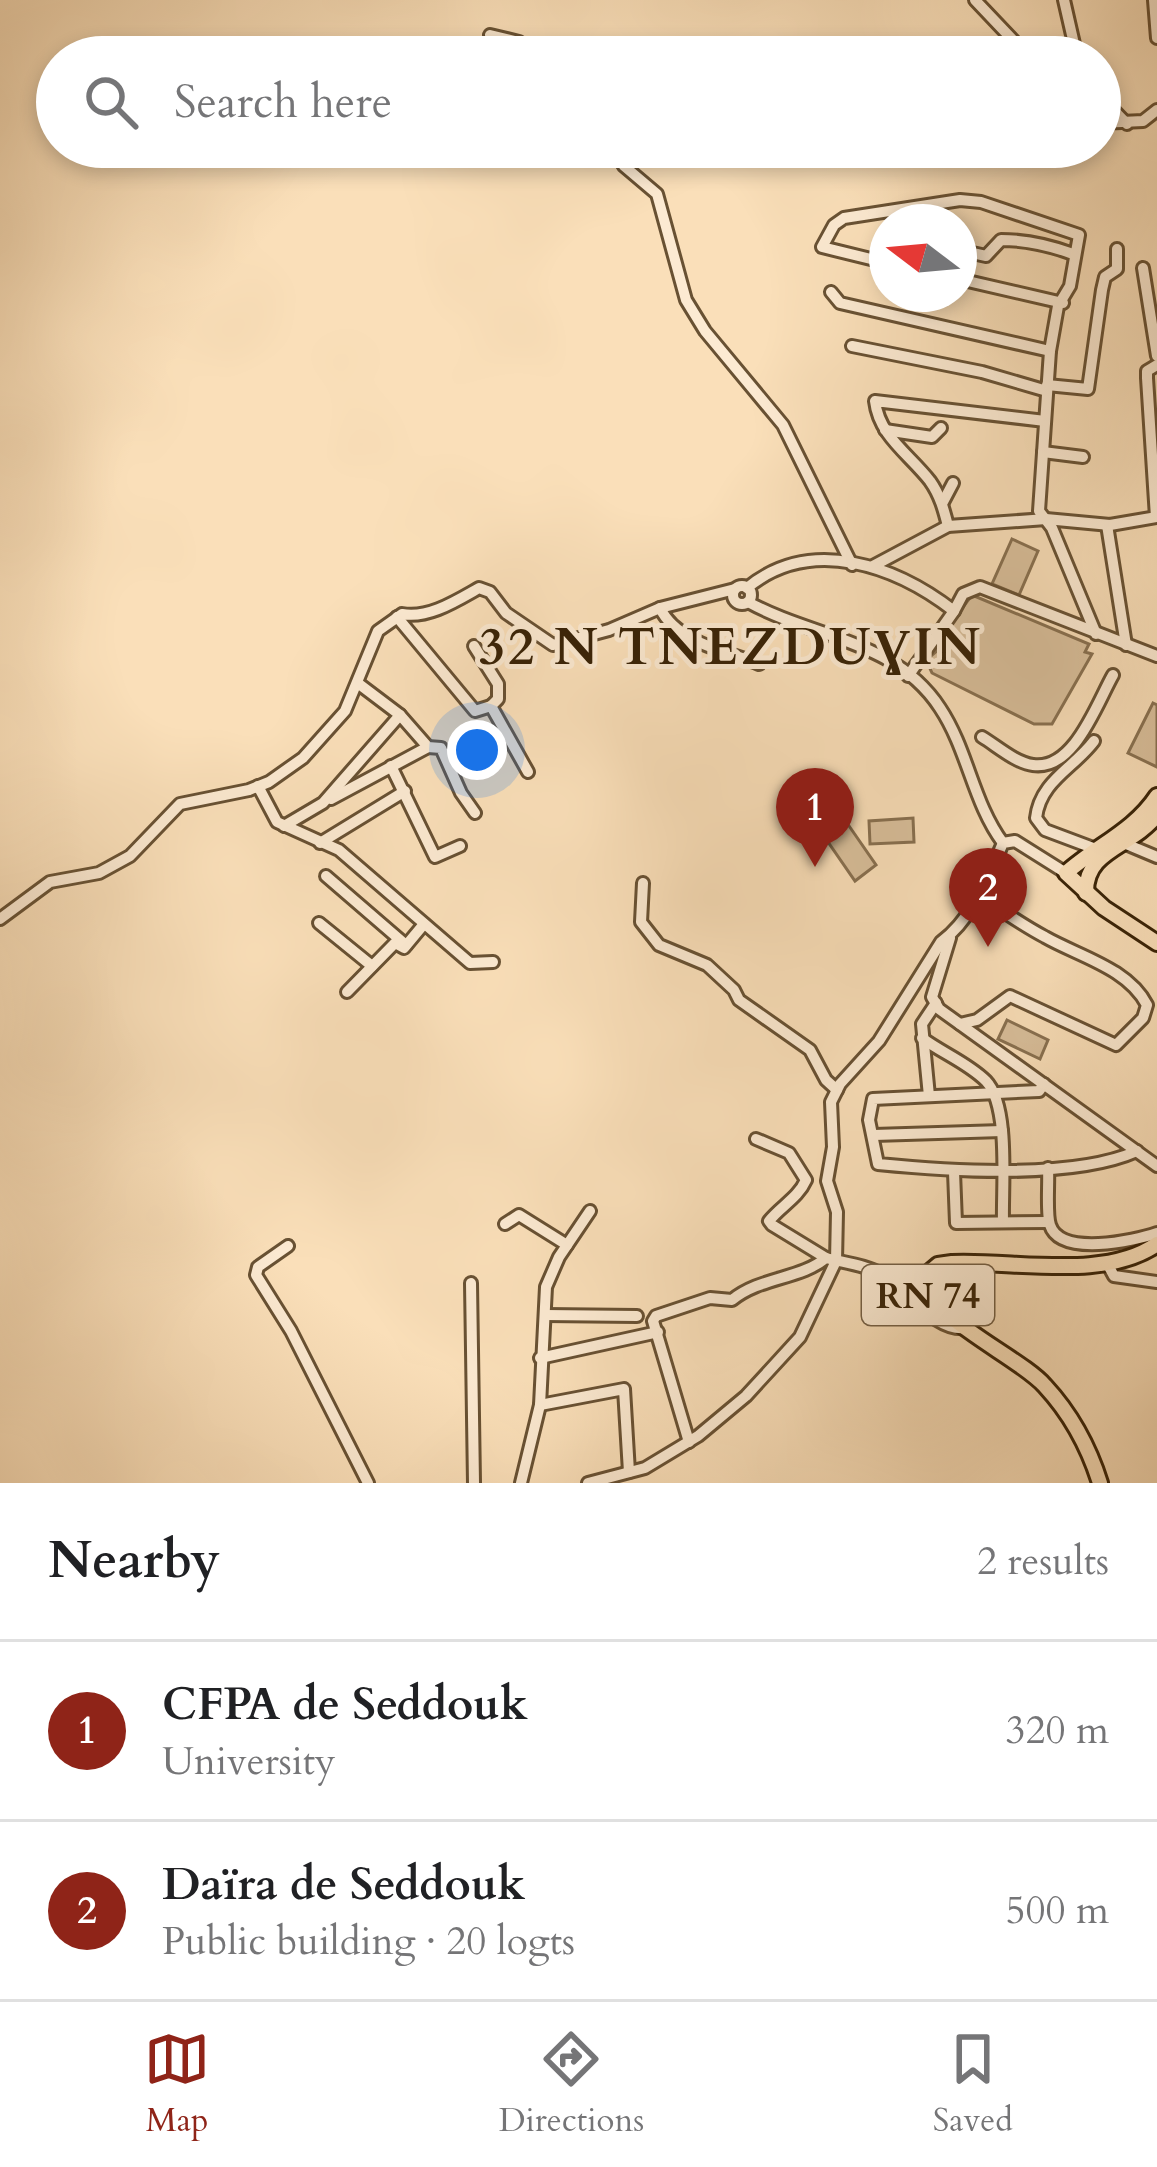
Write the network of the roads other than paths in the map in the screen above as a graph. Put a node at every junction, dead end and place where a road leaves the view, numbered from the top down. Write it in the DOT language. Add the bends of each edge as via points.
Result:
graph roads {
  1 [pos="1064,0"];
  2 [pos="1154,0"];
  3 [pos="978,1"];
  4 [pos="1155,17"];
  5 [pos="490,35"];
  6 [pos="494,36"];
  7 [pos="1010,36"];
  8 [pos="1072,36"];
  9 [pos="1157,38"];
  10 [pos="1121,119"];
  11 [pos="1154,119"];
  12 [pos="1121,124"];
  13 [pos="1126,124"];
  14 [pos="626,168"];
  15 [pos="932,204"];
  16 [pos="869,214"];
  17 [pos="1118,249"];
  18 [pos="977,254"];
  19 [pos="1073,254"];
  20 [pos="869,259"];
  21 [pos="1143,268"];
  22 [pos="977,283"];
  23 [pos="831,292"];
  24 [pos="1063,303"];
  25 [pos="852,346"];
  26 [pos="1050,351"];
  27 [pos="1156,352"];
  28 [pos="1047,388"];
  29 [pos="1045,421"];
  30 [pos="940,428"];
  31 [pos="885,430"];
  32 [pos="1043,452"];
  33 [pos="1083,457"];
  34 [pos="953,483"];
  35 [pos="943,502"];
  36 [pos="1157,517"];
  37 [pos="1046,519"];
  38 [pos="1107,525"];
  39 [pos="948,526"];
  40 [pos="852,565"];
  41 [pos="873,566"];
  42 [pos="737,594"];
  43 [pos="661,608"];
  44 [pos="954,611"];
  45 [pos="397,617"];
  46 [pos="1096,634"];
  47 [pos="1126,645"];
  48 [pos="474,646"];
  49 [pos="1157,656"];
  50 [pos="759,664"];
  51 [pos="1113,674"];
  52 [pos="908,676"];
  53 [pos="359,684"];
  54 [pos="491,706"];
  55 [pos="400,716"];
  56 [pos="982,737"];
  57 [pos="1094,741"];
  58 [pos="428,747"];
  59 [pos="1069,759"];
  60 [pos="391,766"];
  61 [pos="529,772"];
  62 [pos="258,786"];
  63 [pos="405,791"];
  64 [pos="1157,796"];
  65 [pos="323,802"];
  66 [pos="475,813"];
  67 [pos="1157,815"];
  68 [pos="284,826"];
  69 [pos="320,843"];
  70 [pos="1003,844"];
  71 [pos="1126,844"];
  72 [pos="460,846"];
  73 [pos="1093,848"];
  74 [pos="1157,857"];
  75 [pos="1066,873"];
  76 [pos="326,876"];
  77 [pos="643,883"];
  78 [pos="1087,892"];
  79 [pos="980,896"];
  80 [pos="0,919"];
  81 [pos="320,922"];
  82 [pos="424,924"];
  83 [pos="951,934"];
  84 [pos="1157,943"];
  85 [pos="406,945"];
  86 [pos="494,962"];
  87 [pos="372,966"];
  88 [pos="346,992"];
  89 [pos="936,1004"];
  90 [pos="959,1024"];
  91 [pos="922,1038"];
  92 [pos="1044,1084"];
  93 [pos="837,1090"];
  94 [pos="995,1094"];
  95 [pos="929,1096"];
  96 [pos="1002,1131"];
  97 [pos="874,1136"];
  98 [pos="756,1139"];
  99 [pos="1137,1151"];
  100 [pos="1157,1166"];
  101 [pos="1048,1168"];
  102 [pos="1002,1170"];
  103 [pos="954,1172"];
  104 [pos="590,1211"];
  105 [pos="1003,1221"];
  106 [pos="1048,1222"];
  107 [pos="505,1224"];
  108 [pos="1157,1233"];
  109 [pos="1157,1244"];
  110 [pos="567,1245"];
  111 [pos="288,1246"];
  112 [pos="831,1259"];
  113 [pos="1108,1265"];
  114 [pos="471,1282"];
  115 [pos="1157,1282"];
  116 [pos="545,1315"];
  117 [pos="637,1316"];
  118 [pos="966,1328"];
  119 [pos="658,1332"];
  120 [pos="540,1358"];
  121 [pos="541,1405"];
  122 [pos="689,1442"];
  123 [pos="629,1472"];
  124 [pos="368,1483"];
  125 [pos="474,1483"];
  126 [pos="521,1483"];
  127 [pos="588,1483"];
  128 [pos="1100,1483"];
  1 -- 8 [label="street"];
  2 -- 4 [label="street"];
  3 -- 7 [label="street"];
  4 -- 9 [label="street"];
  5 -- 6 [label="street"];
  10 -- 13 [label="street"];
  11 -- 13 [label="street"];
  12 -- 13 [label="street"];
  14 -- 40 [label="street" via="657,194 686,300 783,424"];
  15 -- 19 [label="street" via="981,202 1078,235"];
  16 -- 20 [label="street" via="833,225 822,247"];
  17 -- 28 [label="street" via="1117,269 1102,290 1088,388"];
  18 -- 19 [label="street" via="1016,240"];
  19 -- 24 [label="street"];
  21 -- 27 [label="street"];
  22 -- 24 [label="street"];
  23 -- 26 [label="street" via="852,306"];
  24 -- 26 [label="street"];
  25 -- 28 [label="street"];
  26 -- 28 [label="street"];
  27 -- 36 [label="street" via="1147,378"];
  28 -- 29 [label="street"];
  29 -- 31 [label="street" via="875,401"];
  29 -- 32 [label="street"];
  30 -- 31 [label="street" via="932,437"];
  31 -- 35 [label="street"];
  32 -- 33 [label="street"];
  32 -- 37 [label="street" via="1039,511"];
  34 -- 35 [label="street"];
  35 -- 39 [label="street"];
  36 -- 38 [label="street"];
  37 -- 38 [label="street"];
  37 -- 39 [label="street"];
  37 -- 46 [label="street"];
  38 -- 47 [label="street"];
  39 -- 41 [label="street"];
  40 -- 41 [label="street"];
  40 -- 42 [label="street" via="793,562"];
  41 -- 44 [label="street"];
  42 -- 43 [label="street"];
  42 -- 52 [label="street" via="879,652"];
  43 -- 45 [label="street" via="553,645 479,588 449,605"];
  43 -- 50 [label="street" via="686,636"];
  44 -- 46 [label="street" via="963,594 980,587"];
  44 -- 52 [label="street"];
  45 -- 53 [label="street" via="378,631"];
  45 -- 54 [label="street" via="475,711"];
  46 -- 47 [label="street"];
  47 -- 49 [label="street"];
  48 -- 54 [label="street" via="498,684"];
  51 -- 59 [label="street"];
  52 -- 70 [label="street" via="941,709"];
  53 -- 55 [label="street"];
  53 -- 62 [label="street" via="319,744"];
  54 -- 61 [label="street"];
  55 -- 58 [label="street"];
  55 -- 65 [label="street"];
  56 -- 59 [label="street" via="1026,764"];
  57 -- 59 [label="street"];
  58 -- 60 [label="street"];
  58 -- 66 [label="street" via="441,748"];
  59 -- 73 [label="street" via="1036,818 1045,830"];
  60 -- 63 [label="street"];
  60 -- 65 [label="street"];
  62 -- 68 [label="street"];
  62 -- 80 [label="street" via="180,804 130,856 50,882"];
  63 -- 69 [label="street"];
  63 -- 72 [label="street" via="435,857"];
  64 -- 73 [label="main road" via="1130,827"];
  65 -- 68 [label="street"];
  67 -- 71 [label="main road"];
  68 -- 69 [label="street"];
  69 -- 82 [label="street" via="365,870"];
  70 -- 75 [label="street" via="1015,841"];
  70 -- 79 [label="street"];
  71 -- 74 [label="street"];
  71 -- 78 [label="main road" via="1088,868"];
  73 -- 75 [label="main road"];
  75 -- 78 [label="main road"];
  76 -- 85 [label="street"];
  77 -- 93 [label="street" via="640,922 658,945 718,973 739,1000 810,1050"];
  78 -- 84 [label="main road"];
  79 -- 83 [label="street"];
  79 -- 90 [label="street" via="1141,992 1147,1005 1116,1045 1010,996 977,1021"];
  81 -- 87 [label="street"];
  82 -- 85 [label="street"];
  82 -- 86 [label="street" via="470,962"];
  83 -- 89 [label="street"];
  83 -- 93 [label="street"];
  85 -- 87 [label="street" via="395,943"];
  87 -- 88 [label="street"];
  89 -- 90 [label="street"];
  89 -- 91 [label="street"];
  90 -- 92 [label="street"];
  91 -- 94 [label="street"];
  91 -- 95 [label="street"];
  92 -- 94 [label="street"];
  92 -- 99 [label="street"];
  93 -- 112 [label="street" via="827,1181 837,1212"];
  94 -- 95 [label="street"];
  94 -- 96 [label="street"];
  95 -- 97 [label="street" via="873,1099"];
  96 -- 97 [label="street"];
  96 -- 102 [label="street"];
  97 -- 103 [label="street" via="878,1164"];
  98 -- 112 [label="street" via="789,1153 806,1180 772,1225"];
  99 -- 100 [label="street"];
  99 -- 101 [label="street"];
  101 -- 102 [label="street"];
  101 -- 106 [label="street"];
  102 -- 103 [label="street"];
  102 -- 105 [label="street"];
  103 -- 105 [label="street" via="956,1223"];
  104 -- 110 [label="street"];
  105 -- 106 [label="street"];
  106 -- 108 [label="street" via="1065,1240 1095,1244"];
  107 -- 110 [label="street" via="519,1215"];
  109 -- 113 [label="main road, RN 74"];
  110 -- 116 [label="street" via="551,1273"];
  111 -- 124 [label="street" via="256,1275"];
  112 -- 118 [label="street" via="887,1276 940,1321"];
  112 -- 119 [label="street" via="732,1300 710,1298 656,1316"];
  112 -- 122 [label="street" via="811,1318 789,1351"];
  113 -- 115 [label="street" via="1114,1276"];
  113 -- 118 [label="main road, RN 74" via="932,1268 924,1281 929,1296"];
  114 -- 125 [label="street"];
  116 -- 117 [label="street"];
  116 -- 120 [label="street"];
  118 -- 128 [label="main road, RN 74" via="1046,1386"];
  119 -- 120 [label="street"];
  119 -- 122 [label="street"];
  120 -- 121 [label="street"];
  121 -- 123 [label="street" via="624,1389"];
  121 -- 126 [label="street"];
  122 -- 123 [label="street"];
  123 -- 127 [label="street"];
}
